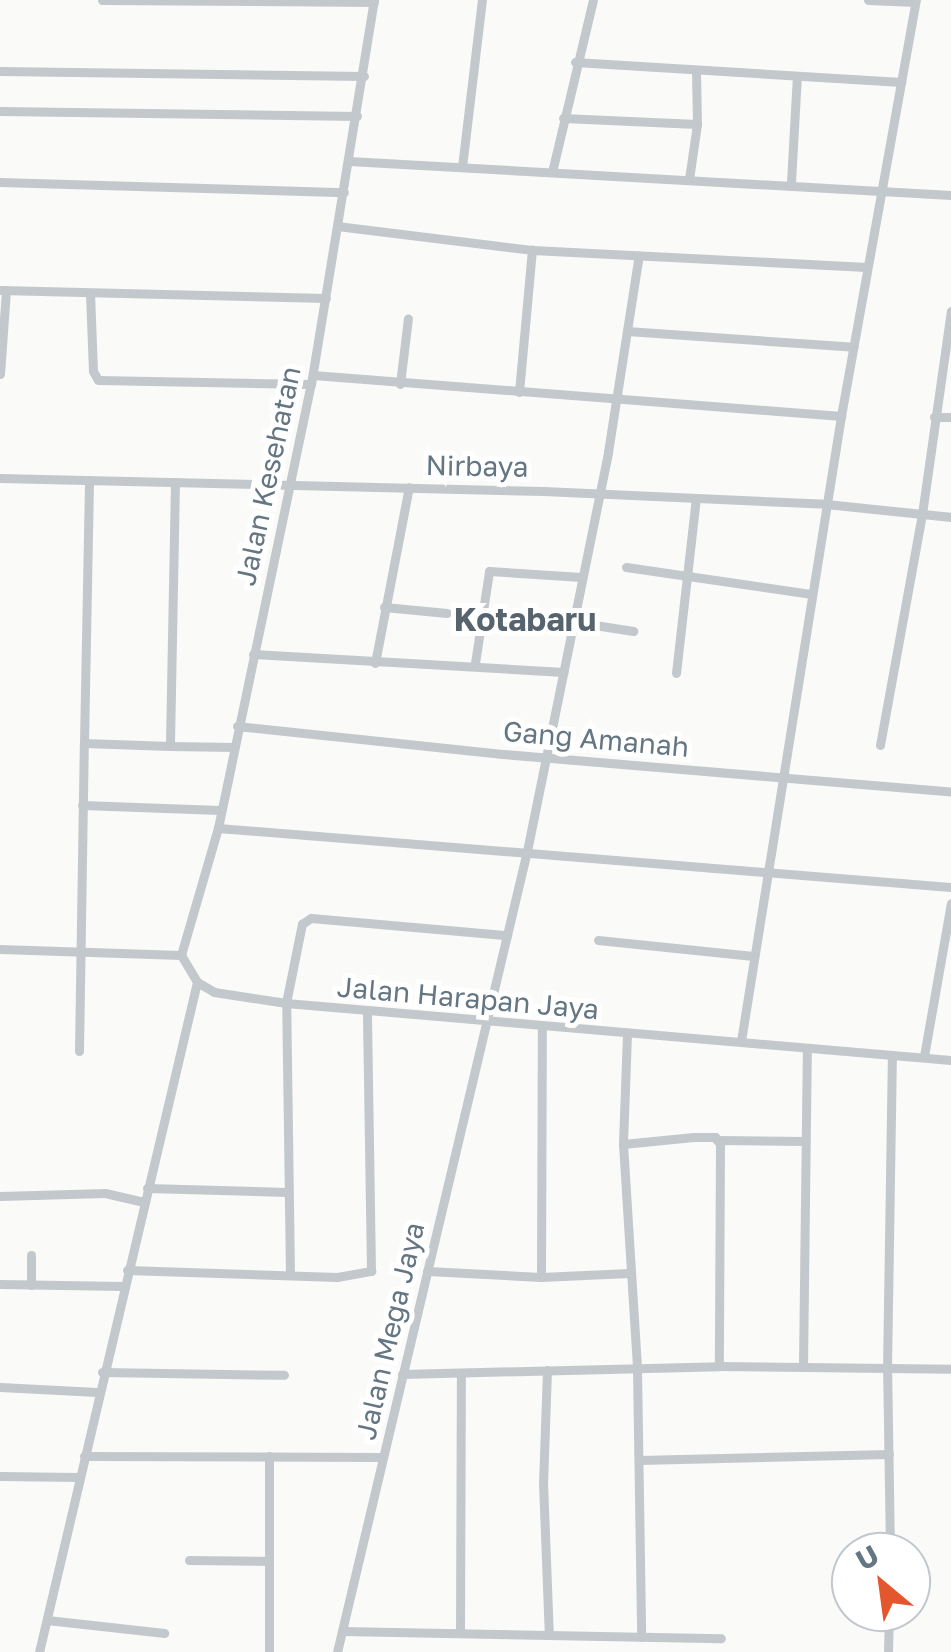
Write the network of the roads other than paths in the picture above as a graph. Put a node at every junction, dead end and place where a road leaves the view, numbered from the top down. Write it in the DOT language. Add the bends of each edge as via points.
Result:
graph roads {
  1 [pos="102,0"];
  2 [pos="482,0"];
  3 [pos="593,0"];
  4 [pos="868,0"];
  5 [pos="374,1"];
  6 [pos="916,1"];
  7 [pos="575,62"];
  8 [pos="696,70"];
  9 [pos="0,71"];
  10 [pos="364,76"];
  11 [pos="796,76"];
  12 [pos="901,82"];
  13 [pos="0,111"];
  14 [pos="357,116"];
  15 [pos="563,118"];
  16 [pos="697,124"];
  17 [pos="350,160"];
  18 [pos="462,167"];
  19 [pos="552,172"];
  20 [pos="689,179"];
  21 [pos="0,182"];
  22 [pos="791,182"];
  23 [pos="881,190"];
  24 [pos="344,192"];
  25 [pos="951,194"];
  26 [pos="337,226"];
  27 [pos="532,250"];
  28 [pos="639,254"];
  29 [pos="867,267"];
  30 [pos="3,290"];
  31 [pos="90,293"];
  32 [pos="326,298"];
  33 [pos="951,311"];
  34 [pos="408,318"];
  35 [pos="627,331"];
  36 [pos="853,347"];
  37 [pos="0,374"];
  38 [pos="946,378"];
  39 [pos="312,379"];
  40 [pos="400,384"];
  41 [pos="519,392"];
  42 [pos="614,398"];
  43 [pos="841,416"];
  44 [pos="934,416"];
  45 [pos="951,417"];
  46 [pos="0,478"];
  47 [pos="88,480"];
  48 [pos="175,482"];
  49 [pos="290,484"];
  50 [pos="408,487"];
  51 [pos="599,494"];
  52 [pos="696,498"];
  53 [pos="826,504"];
  54 [pos="922,514"];
  55 [pos="951,517"];
  56 [pos="626,567"];
  57 [pos="686,576"];
  58 [pos="582,577"];
  59 [pos="812,594"];
  60 [pos="384,607"];
  61 [pos="447,614"];
  62 [pos="574,622"];
  63 [pos="633,631"];
  64 [pos="253,654"];
  65 [pos="375,663"];
  66 [pos="475,663"];
  67 [pos="563,672"];
  68 [pos="676,673"];
  69 [pos="237,726"];
  70 [pos="84,743"];
  71 [pos="880,745"];
  72 [pos="170,746"];
  73 [pos="234,747"];
  74 [pos="544,758"];
  75 [pos="781,779"];
  76 [pos="951,792"];
  77 [pos="82,805"];
  78 [pos="220,810"];
  79 [pos="218,828"];
  80 [pos="527,851"];
  81 [pos="766,871"];
  82 [pos="951,887"];
  83 [pos="951,904"];
  84 [pos="507,935"];
  85 [pos="598,940"];
  86 [pos="0,949"];
  87 [pos="80,951"];
  88 [pos="181,954"];
  89 [pos="753,956"];
  90 [pos="198,982"];
  91 [pos="286,1003"];
  92 [pos="366,1012"];
  93 [pos="487,1020"];
  94 [pos="542,1028"];
  95 [pos="627,1034"];
  96 [pos="741,1041"];
  97 [pos="808,1050"];
  98 [pos="79,1051"];
  99 [pos="892,1056"];
  100 [pos="924,1056"];
  101 [pos="951,1060"];
  102 [pos="717,1140"];
  103 [pos="805,1142"];
  104 [pos="623,1144"];
  105 [pos="147,1188"];
  106 [pos="287,1192"];
  107 [pos="0,1196"];
  108 [pos="144,1202"];
  109 [pos="31,1255"];
  110 [pos="128,1270"];
  111 [pos="427,1271"];
  112 [pos="629,1273"];
  113 [pos="290,1275"];
  114 [pos="541,1277"];
  115 [pos="0,1284"];
  116 [pos="31,1285"];
  117 [pos="123,1286"];
  118 [pos="718,1366"];
  119 [pos="803,1366"];
  120 [pos="637,1368"];
  121 [pos="887,1369"];
  122 [pos="951,1369"];
  123 [pos="547,1370"];
  124 [pos="102,1372"];
  125 [pos="461,1373"];
  126 [pos="284,1374"];
  127 [pos="402,1374"];
  128 [pos="0,1387"];
  129 [pos="97,1392"];
  130 [pos="890,1454"];
  131 [pos="84,1456"];
  132 [pos="269,1456"];
  133 [pos="382,1457"];
  134 [pos="639,1460"];
  135 [pos="0,1476"];
  136 [pos="78,1477"];
  137 [pos="889,1532"];
  138 [pos="189,1560"];
  139 [pos="269,1561"];
  140 [pos="47,1620"];
  141 [pos="342,1631"];
  142 [pos="460,1632"];
  143 [pos="164,1633"];
  144 [pos="548,1634"];
  145 [pos="641,1637"];
  146 [pos="720,1638"];
  147 [pos="680,1640"];
  148 [pos="38,1652"];
  149 [pos="268,1652"];
  150 [pos="337,1652"];
  151 [pos="678,1652"];
  1 -- 5 [label="street"];
  2 -- 18 [label="street"];
  3 -- 7 [label="street"];
  4 -- 6 [label="street"];
  5 -- 10 [label="street, Jalan Kesehatan"];
  6 -- 12 [label="street"];
  7 -- 8 [label="street"];
  7 -- 15 [label="street"];
  8 -- 11 [label="street"];
  8 -- 16 [label="street"];
  9 -- 10 [label="street"];
  10 -- 14 [label="street, Jalan Kesehatan"];
  11 -- 12 [label="street"];
  11 -- 22 [label="street"];
  12 -- 23 [label="street"];
  13 -- 14 [label="street"];
  14 -- 17 [label="street, Jalan Kesehatan"];
  15 -- 16 [label="street"];
  15 -- 19 [label="street"];
  16 -- 20 [label="street"];
  17 -- 18 [label="street"];
  17 -- 24 [label="street, Jalan Kesehatan"];
  18 -- 19 [label="street"];
  19 -- 20 [label="street"];
  20 -- 22 [label="street"];
  21 -- 24 [label="street"];
  22 -- 23 [label="street"];
  23 -- 25 [label="street"];
  23 -- 29 [label="street"];
  24 -- 26 [label="street, Jalan Kesehatan"];
  26 -- 27 [label="street"];
  26 -- 32 [label="street, Jalan Kesehatan"];
  27 -- 28 [label="street"];
  27 -- 41 [label="street"];
  28 -- 29 [label="street"];
  28 -- 35 [label="street, Jalan Mega Jaya"];
  29 -- 36 [label="street"];
  30 -- 31 [label="street"];
  30 -- 37 [label="street"];
  31 -- 32 [label="street"];
  31 -- 39 [label="street" via="98,380"];
  32 -- 39 [label="street, Jalan Kesehatan"];
  33 -- 38 [label="street"];
  34 -- 40 [label="street"];
  35 -- 36 [label="street"];
  35 -- 42 [label="street, Jalan Mega Jaya"];
  36 -- 43 [label="street"];
  38 -- 44 [label="street"];
  39 -- 40 [label="street"];
  39 -- 49 [label="street, Jalan Kesehatan"];
  40 -- 41 [label="street"];
  41 -- 42 [label="street"];
  42 -- 43 [label="street"];
  42 -- 51 [label="street, Jalan Mega Jaya"];
  43 -- 53 [label="street"];
  44 -- 45 [label="street"];
  44 -- 54 [label="street"];
  46 -- 47 [label="street, Nirbaya"];
  47 -- 48 [label="street, Nirbaya"];
  47 -- 70 [label="street"];
  48 -- 49 [label="street, Nirbaya"];
  48 -- 72 [label="street"];
  49 -- 50 [label="street, Nirbaya"];
  49 -- 64 [label="street, Jalan Kesehatan"];
  50 -- 51 [label="street, Nirbaya"];
  50 -- 60 [label="street"];
  51 -- 52 [label="street, Nirbaya"];
  51 -- 58 [label="street, Jalan Mega Jaya"];
  52 -- 53 [label="street, Nirbaya"];
  52 -- 57 [label="street"];
  53 -- 54 [label="street, Nirbaya"];
  53 -- 59 [label="street"];
  54 -- 55 [label="street, Nirbaya"];
  54 -- 71 [label="street"];
  56 -- 57 [label="street"];
  57 -- 59 [label="street"];
  57 -- 68 [label="street"];
  58 -- 62 [label="street, Jalan Mega Jaya"];
  58 -- 66 [label="street" via="489,571"];
  59 -- 75 [label="street"];
  60 -- 61 [label="street"];
  60 -- 65 [label="street"];
  62 -- 63 [label="street"];
  62 -- 67 [label="street, Jalan Mega Jaya"];
  64 -- 65 [label="street"];
  64 -- 69 [label="street, Jalan Kesehatan"];
  65 -- 66 [label="street"];
  66 -- 67 [label="street"];
  67 -- 74 [label="street, Jalan Mega Jaya"];
  69 -- 73 [label="street, Jalan Kesehatan"];
  69 -- 74 [label="street, Gang Amanah"];
  70 -- 72 [label="street"];
  70 -- 77 [label="street"];
  72 -- 73 [label="street"];
  73 -- 78 [label="street, Jalan Kesehatan"];
  74 -- 75 [label="street, Gang Amanah"];
  74 -- 80 [label="street, Jalan Mega Jaya"];
  75 -- 76 [label="street, Gang Amanah"];
  75 -- 81 [label="street"];
  77 -- 78 [label="street"];
  77 -- 87 [label="street"];
  78 -- 79 [label="street, Jalan Kesehatan"];
  79 -- 80 [label="street"];
  79 -- 88 [label="street, Jalan Kesehatan"];
  80 -- 81 [label="street"];
  80 -- 84 [label="street, Jalan Mega Jaya"];
  81 -- 82 [label="street"];
  81 -- 89 [label="street"];
  83 -- 100 [label="street"];
  84 -- 91 [label="street" via="311,918 298,937"];
  84 -- 93 [label="street, Jalan Mega Jaya"];
  85 -- 89 [label="street"];
  86 -- 87 [label="street"];
  87 -- 88 [label="street"];
  87 -- 98 [label="street"];
  88 -- 90 [label="street"];
  89 -- 96 [label="street"];
  90 -- 91 [label="street, Jalan Harapan Jaya" via="214,992"];
  90 -- 105 [label="street"];
  91 -- 92 [label="street, Jalan Harapan Jaya"];
  91 -- 106 [label="street"];
  92 -- 93 [label="street, Jalan Harapan Jaya"];
  92 -- 113 [label="street" via="371,1271"];
  93 -- 94 [label="street, Jalan Harapan Jaya"];
  93 -- 111 [label="street, Jalan Mega Jaya"];
  94 -- 95 [label="street, Jalan Harapan Jaya"];
  94 -- 114 [label="street"];
  95 -- 96 [label="street, Jalan Harapan Jaya"];
  95 -- 104 [label="street"];
  96 -- 97 [label="street, Jalan Harapan Jaya"];
  97 -- 99 [label="street, Jalan Harapan Jaya"];
  97 -- 103 [label="street"];
  99 -- 100 [label="street, Jalan Harapan Jaya"];
  99 -- 121 [label="street"];
  100 -- 101 [label="street, Jalan Harapan Jaya"];
  102 -- 103 [label="street"];
  102 -- 104 [label="street"];
  102 -- 118 [label="street"];
  103 -- 119 [label="street"];
  104 -- 112 [label="street"];
  105 -- 106 [label="street"];
  105 -- 108 [label="street"];
  106 -- 113 [label="street"];
  107 -- 108 [label="street" via="106,1194"];
  108 -- 110 [label="street"];
  109 -- 116 [label="street"];
  110 -- 113 [label="street"];
  110 -- 117 [label="street"];
  111 -- 114 [label="street"];
  111 -- 127 [label="street, Jalan Mega Jaya"];
  112 -- 114 [label="street"];
  112 -- 120 [label="street"];
  115 -- 116 [label="street"];
  116 -- 117 [label="street"];
  117 -- 124 [label="street"];
  118 -- 119 [label="street"];
  118 -- 120 [label="street"];
  119 -- 121 [label="street"];
  120 -- 123 [label="street"];
  120 -- 134 [label="street"];
  121 -- 122 [label="street"];
  121 -- 130 [label="street"];
  123 -- 125 [label="street"];
  123 -- 144 [label="street"];
  124 -- 126 [label="street"];
  124 -- 129 [label="street"];
  125 -- 127 [label="street"];
  125 -- 142 [label="street"];
  127 -- 133 [label="street, Jalan Mega Jaya"];
  128 -- 129 [label="street"];
  129 -- 131 [label="street"];
  130 -- 134 [label="street"];
  130 -- 137 [label="street"];
  131 -- 132 [label="street"];
  131 -- 136 [label="street"];
  132 -- 133 [label="street"];
  132 -- 139 [label="street"];
  133 -- 141 [label="street, Jalan Mega Jaya"];
  134 -- 145 [label="street"];
  135 -- 136 [label="street"];
  136 -- 140 [label="street"];
  138 -- 139 [label="street"];
  139 -- 149 [label="street"];
  140 -- 143 [label="street"];
  140 -- 148 [label="street"];
  141 -- 142 [label="street"];
  141 -- 150 [label="street, Jalan Mega Jaya"];
  142 -- 144 [label="street"];
  144 -- 145 [label="street"];
  145 -- 147 [label="street"];
  146 -- 147 [label="street"];
  147 -- 151 [label="street"];
}
